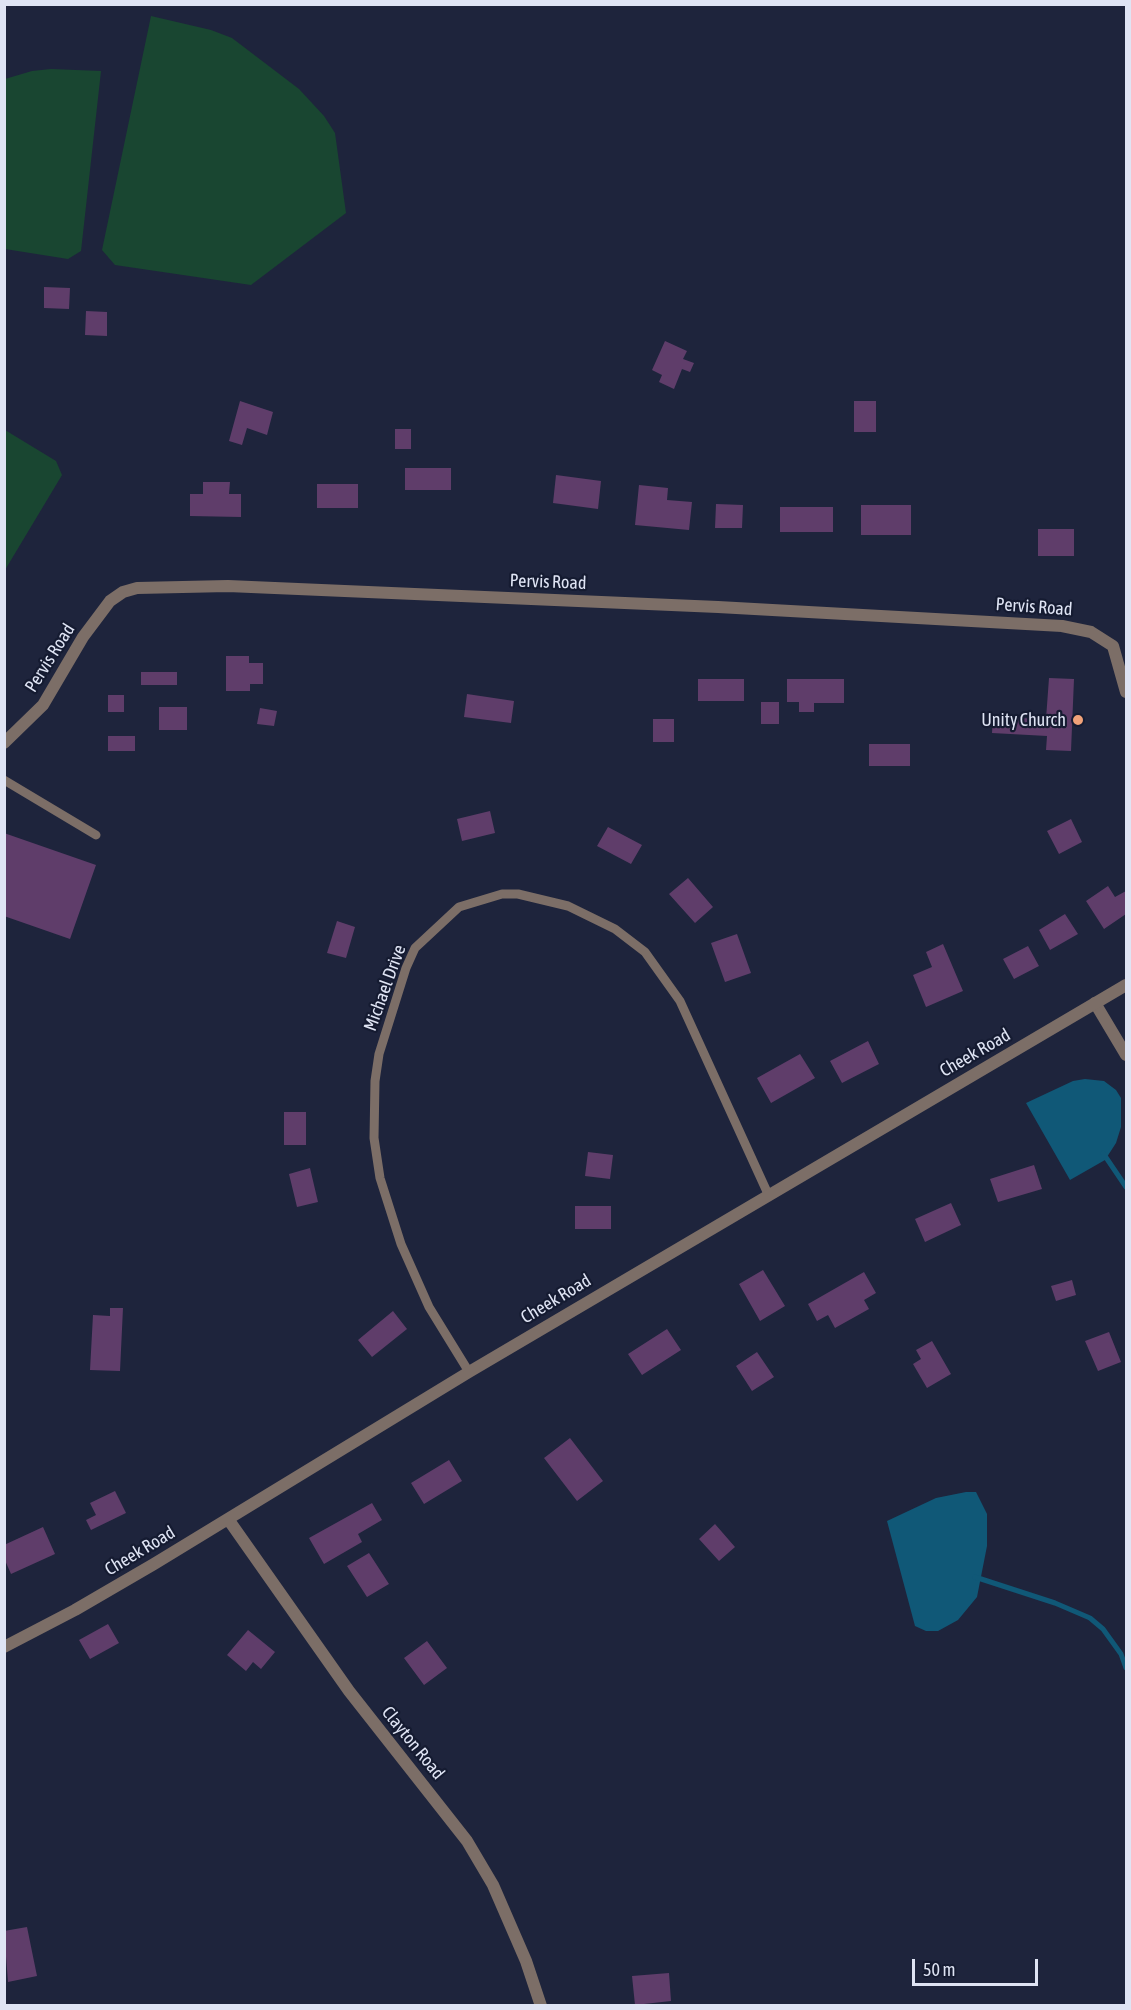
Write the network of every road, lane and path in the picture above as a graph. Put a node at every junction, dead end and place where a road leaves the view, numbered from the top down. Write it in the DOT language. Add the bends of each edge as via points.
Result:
graph roads {
  1 [pos="1126,692"];
  2 [pos="4,744"];
  3 [pos="4,780"];
  4 [pos="96,835"];
  5 [pos="1126,985"];
  6 [pos="1095,1003"];
  7 [pos="1126,1055"];
  8 [pos="768,1194"];
  9 [pos="469,1372"];
  10 [pos="228,1519"];
  11 [pos="4,1647"];
  12 [pos="541,2006"];
  1 -- 2 [label="street, Pervis Road" via="1113,646 1091,632 1062,626 228,586 137,588 123,592 105,606 43,705"];
  3 -- 4 [label="lane"];
  5 -- 6 [label="street, Cheek Road"];
  6 -- 7 [label="street"];
  6 -- 8 [label="street, Cheek Road"];
  8 -- 9 [label="street, Cheek Road"];
  8 -- 9 [label="lane, Michael Drive" via="680,1001 645,952 615,929 568,906 502,894 459,907 415,948 406,968 379,1054 374,1138 380,1178 401,1244 429,1307"];
  9 -- 10 [label="street, Cheek Road"];
  10 -- 11 [label="street, Cheek Road" via="75,1610"];
  10 -- 12 [label="street, Clayton Road" via="349,1691 467,1841 492,1885"];
}
